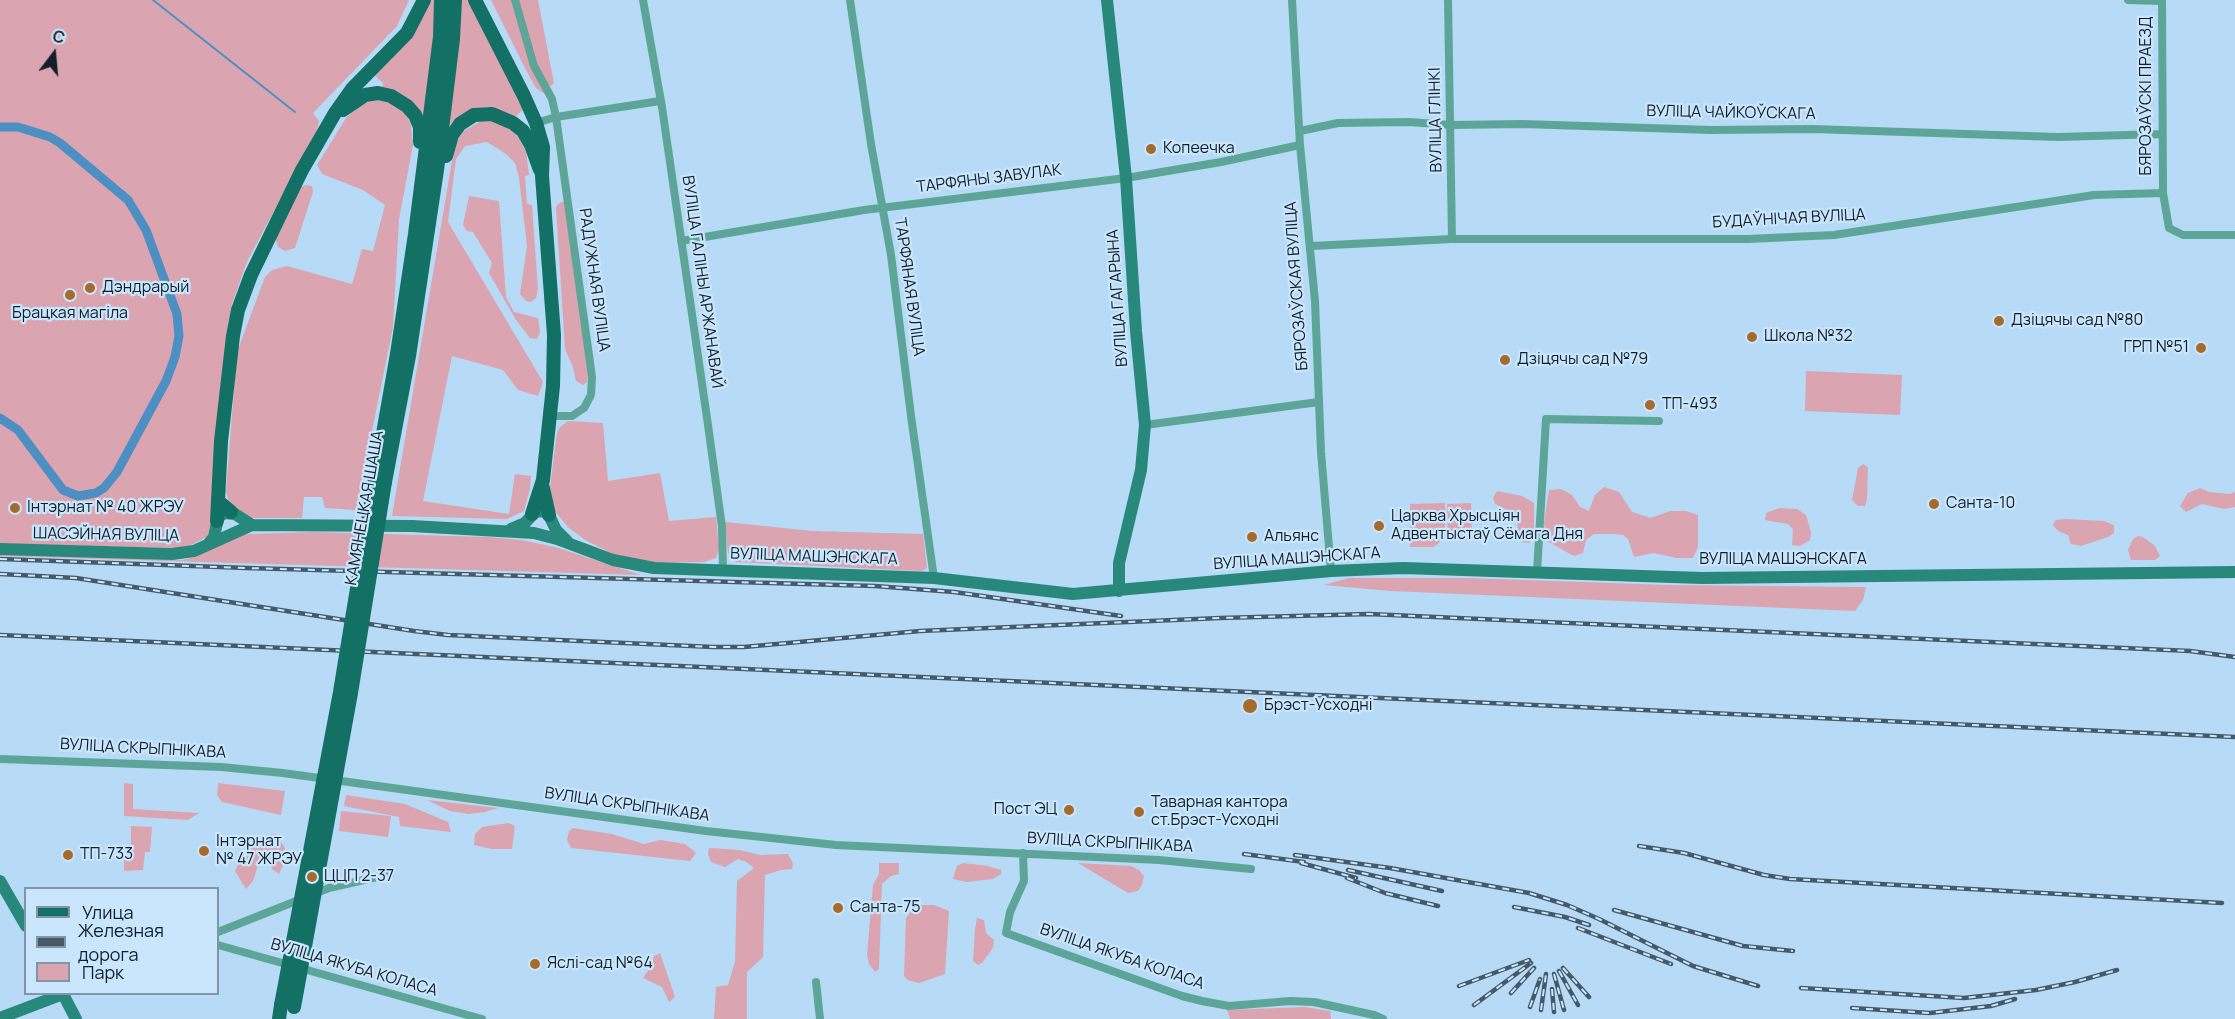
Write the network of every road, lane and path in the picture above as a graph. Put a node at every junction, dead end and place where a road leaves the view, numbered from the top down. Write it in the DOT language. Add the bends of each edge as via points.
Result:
graph roads {
  1 [pos="424,0"];
  2 [pos="441,0"];
  3 [pos="455,0"];
  4 [pos="475,0"];
  5 [pos="515,0"];
  6 [pos="643,0"];
  7 [pos="850,0"];
  8 [pos="1107,0"];
  9 [pos="1292,0"];
  10 [pos="1448,0"];
  11 [pos="2128,0"];
  12 [pos="2162,1"];
  13 [pos="660,101"];
  14 [pos="556,117"];
  15 [pos="536,123"];
  16 [pos="328,124"];
  17 [pos="1451,125"];
  18 [pos="1300,131"];
  19 [pos="2162,135"];
  20 [pos="1300,145"];
  21 [pos="542,176"];
  22 [pos="1126,178"];
  23 [pos="2163,193"];
  24 [pos="883,207"];
  25 [pos="421,235"];
  26 [pos="2235,235"];
  27 [pos="1452,240"];
  28 [pos="681,241"];
  29 [pos="1311,246"];
  30 [pos="1319,402"];
  31 [pos="550,416"];
  32 [pos="1659,421"];
  33 [pos="1145,425"];
  34 [pos="543,480"];
  35 [pos="219,502"];
  36 [pos="234,514"];
  37 [pos="530,517"];
  38 [pos="551,518"];
  39 [pos="217,523"];
  40 [pos="252,525"];
  41 [pos="500,530"];
  42 [pos="233,534"];
  43 [pos="537,534"];
  44 [pos="209,543"];
  45 [pos="0,549"];
  46 [pos="581,549"];
  47 [pos="723,570"];
  48 [pos="1331,571"];
  49 [pos="1537,572"];
  50 [pos="2235,572"];
  51 [pos="934,578"];
  52 [pos="1119,591"];
  53 [pos="0,759"];
  54 [pos="1023,853"];
  55 [pos="1251,869"];
  56 [pos="390,874"];
  57 [pos="0,881"];
  58 [pos="24,923"];
  59 [pos="219,932"];
  60 [pos="219,945"];
  61 [pos="816,982"];
  62 [pos="61,995"];
  63 [pos="64,995"];
  64 [pos="289,1010"];
  65 [pos="0,1018"];
  66 [pos="76,1019"];
  67 [pos="279,1019"];
  68 [pos="482,1019"];
  69 [pos="820,1019"];
  70 [pos="1383,1019"];
  1 -- 16 [label="main road" via="407,33 352,89"];
  2 -- 25 [label="main road, КАМЯНЕЦКАЯ ШАША"];
  3 -- 25 [label="main road, КАМЯНЕЦКАЯ ШАША" via="446,106"];
  4 -- 15 [label="main road"];
  5 -- 14 [label="street, РАДУЖНАЯ ВУЛІЦА" via="534,66 552,99"];
  6 -- 13 [label="street, ВУЛІЦА ГАЛІНЫ АРЖАНАВАЙ"];
  7 -- 24 [label="street, ТАРФЯНАЯ ВУЛІЦА"];
  8 -- 22 [label="main road, ВУЛІЦА ГАГАРЫНА"];
  9 -- 18 [label="street, БЯРОЗАЎСКАЯ ВУЛІЦА"];
  10 -- 17 [label="street, ВУЛІЦА ГЛІНКІ"];
  11 -- 12 [label="street"];
  12 -- 19 [label="street, БЯРОЗАЎСКІ ПРАЕЗД"];
  13 -- 14 [label="street"];
  13 -- 28 [label="street, ВУЛІЦА ГАЛІНЫ АРЖАНАВАЙ"];
  14 -- 15 [label="street"];
  14 -- 31 [label="street, РАДУЖНАЯ ВУЛІЦА" via="592,388 588,402 579,412 565,417"];
  15 -- 21 [label="main road" via="543,147"];
  16 -- 25 [label="main road" via="351,103 371,94 391,96 412,111 421,133 413,219"];
  16 -- 35 [label="main road" via="261,251 242,299 233,336 223,421"];
  17 -- 18 [label="street, ВУЛІЦА ЧАЙКОЎСКАГА" via="1338,123"];
  17 -- 19 [label="street, ВУЛІЦА ЧАЙКОЎСКАГА" via="1812,129 2058,137"];
  17 -- 27 [label="street, ВУЛІЦА ГЛІНКІ"];
  18 -- 20 [label="street, БЯРОЗАЎСКАЯ ВУЛІЦА"];
  19 -- 23 [label="street, БЯРОЗАЎСКІ ПРАЕЗД"];
  20 -- 22 [label="street, ТАРФЯНЫ ЗАВУЛАК"];
  20 -- 29 [label="street, БЯРОЗАЎСКАЯ ВУЛІЦА"];
  21 -- 25 [label="main road" via="531,145 513,123 492,114 465,120 449,142 435,216"];
  21 -- 31 [label="main road" via="554,335"];
  22 -- 24 [label="street, ТАРФЯНЫ ЗАВУЛАК"];
  22 -- 33 [label="main road, ВУЛІЦА ГАГАРЫНА"];
  23 -- 26 [label="street" via="2169,228 2175,232"];
  23 -- 27 [label="street, БУДАЎНІЧАЯ ВУЛІЦА" via="2094,195 1834,235"];
  24 -- 28 [label="street, ТАРФЯНЫ ЗАВУЛАК"];
  24 -- 51 [label="street, ТАРФЯНАЯ ВУЛІЦА"];
  25 -- 64 [label="main road, КАМЯНЕЦКАЯ ШАША, bridge" via="397,354 380,481 340,692"];
  27 -- 29 [label="street, БУДАЎНІЧАЯ ВУЛІЦА"];
  28 -- 47 [label="street, ВУЛІЦА ГАЛІНЫ АРЖАНАВАЙ" via="720,517"];
  29 -- 30 [label="street, БЯРОЗАЎСКАЯ ВУЛІЦА"];
  30 -- 33 [label="street"];
  30 -- 48 [label="street, БЯРОЗАЎСКАЯ ВУЛІЦА"];
  31 -- 34 [label="main road"];
  32 -- 49 [label="street" via="1546,419"];
  33 -- 52 [label="main road, ВУЛІЦА ГАГАРЫНА" via="1139,478 1119,562"];
  34 -- 37 [label="main road"];
  34 -- 38 [label="main road"];
  35 -- 36 [label="main road"];
  35 -- 39 [label="main road"];
  36 -- 39 [label="main road" via="224,513"];
  36 -- 40 [label="main road"];
  36 -- 42 [label="main road" via="241,523"];
  37 -- 38 [label="main road" via="539,511"];
  37 -- 41 [label="main road" via="516,528"];
  37 -- 43 [label="main road" via="529,527"];
  38 -- 43 [label="main road" via="550,529"];
  38 -- 46 [label="main road, ВУЛІЦА МАШЭНСКАГА" via="563,538"];
  39 -- 42 [label="main road" via="222,534"];
  39 -- 44 [label="main road"];
  40 -- 41 [label="main road, ВУЛІЦА МАШЭНСКАГА"];
  40 -- 42 [label="main road, ШАСЭЙНАЯ ВУЛІЦА"];
  41 -- 43 [label="main road, ВУЛІЦА МАШЭНСКАГА"];
  42 -- 44 [label="main road, ШАСЭЙНАЯ ВУЛІЦА"];
  43 -- 46 [label="main road, ВУЛІЦА МАШЭНСКАГА"];
  44 -- 45 [label="main road, ШАСЭЙНАЯ ВУЛІЦА" via="172,555"];
  46 -- 47 [label="main road, ВУЛІЦА МАШЭНСКАГА" via="642,567"];
  47 -- 51 [label="main road, ВУЛІЦА МАШЭНСКАГА"];
  48 -- 49 [label="main road, ВУЛІЦА МАШЭНСКАГА" via="1430,568"];
  48 -- 52 [label="main road, ВУЛІЦА МАШЭНСКАГА"];
  49 -- 50 [label="main road, ВУЛІЦА МАШЭНСКАГА" via="1702,578"];
  51 -- 52 [label="main road, ВУЛІЦА МАШЭНСКАГА" via="1058,593"];
  53 -- 54 [label="street, ВУЛІЦА СКРЫПНІКАВА" via="232,768 733,834 871,847"];
  54 -- 55 [label="street, ВУЛІЦА СКРЫПНІКАВА"];
  54 -- 70 [label="street, ВУЛІЦА ЯКУБА КОЛАСА" via="1024,881 1010,912 1006,933 1202,1001 1228,1006 1314,1002"];
  56 -- 59 [label="street" via="329,888"];
  57 -- 58 [label="main road"];
  60 -- 68 [label="street, ВУЛІЦА ЯКУБА КОЛАСА"];
  61 -- 69 [label="street"];
  62 -- 65 [label="main road"];
  63 -- 66 [label="main road"];
  64 -- 67 [label="main road, КАМЯНЕЦКАЯ ШАША"];
}
